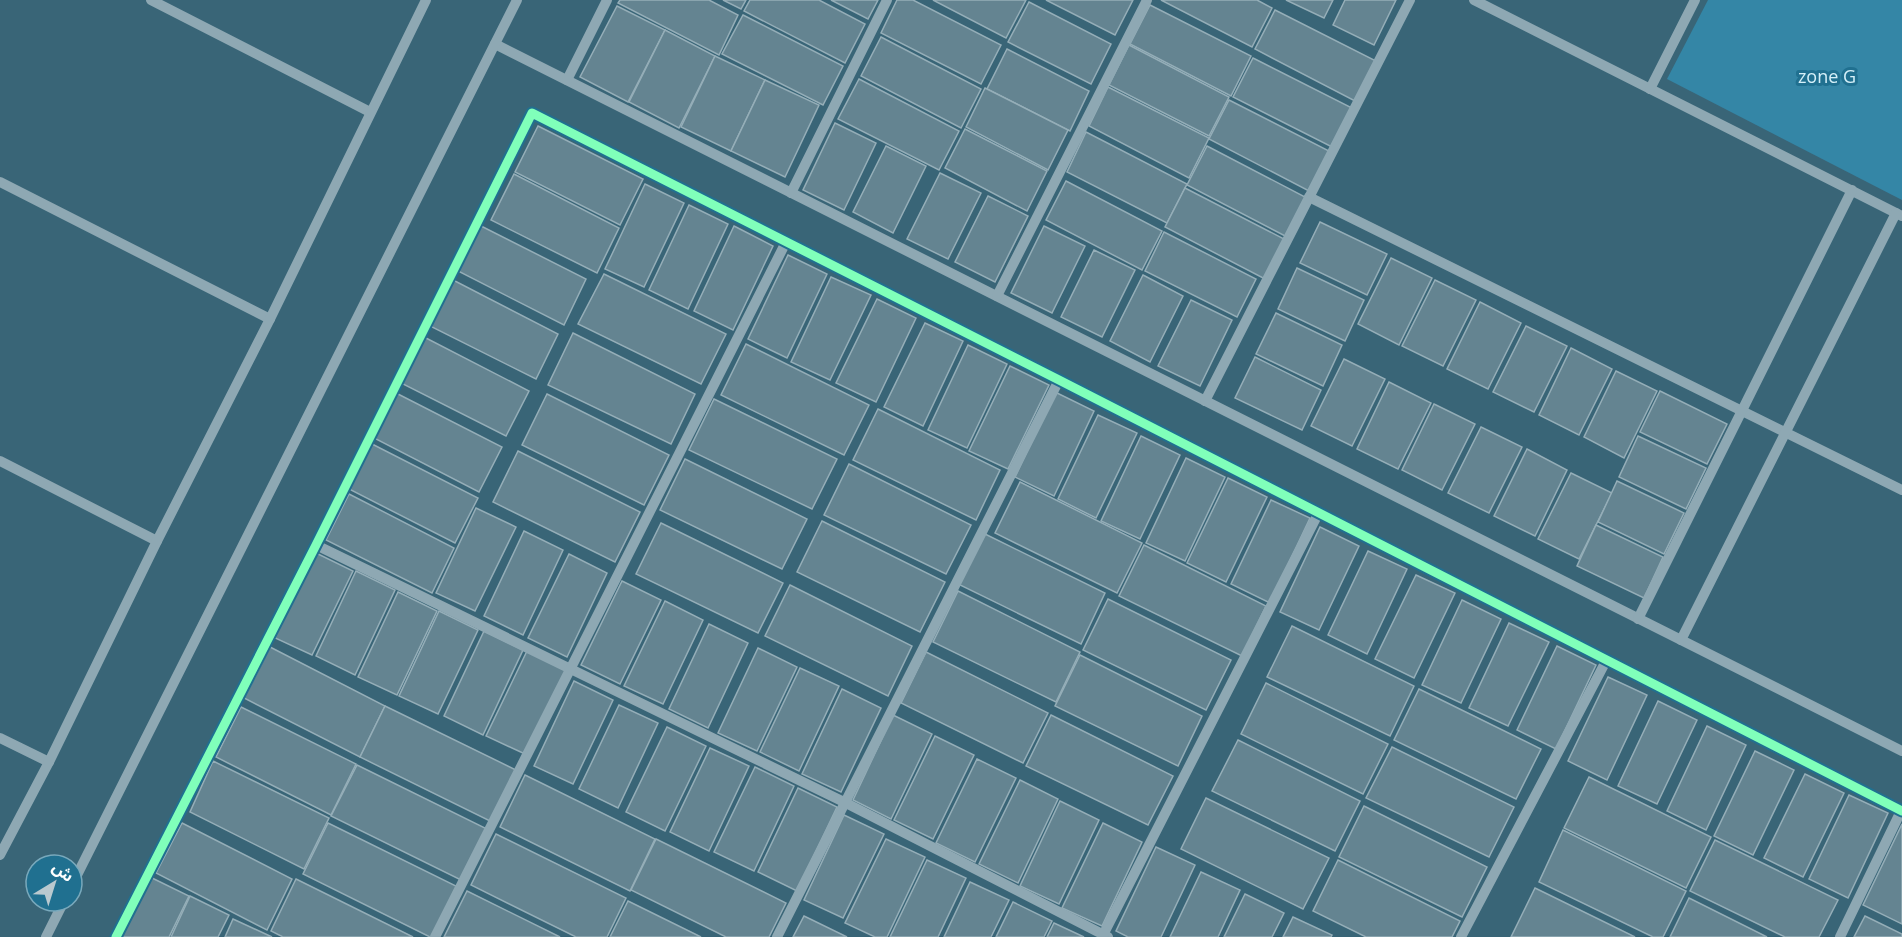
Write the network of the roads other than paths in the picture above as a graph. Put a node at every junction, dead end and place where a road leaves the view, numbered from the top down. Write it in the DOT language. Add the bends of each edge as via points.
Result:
graph roads {
  1 [pos="151,0"];
  2 [pos="426,0"];
  3 [pos="518,0"];
  4 [pos="607,0"];
  5 [pos="887,0"];
  6 [pos="1147,0"];
  7 [pos="1410,0"];
  8 [pos="1474,0"];
  9 [pos="1695,0"];
  10 [pos="495,44"];
  11 [pos="567,80"];
  12 [pos="1650,89"];
  13 [pos="370,112"];
  14 [pos="0,183"];
  15 [pos="1852,190"];
  16 [pos="791,193"];
  17 [pos="1309,197"];
  18 [pos="1899,214"];
  19 [pos="786,242"];
  20 [pos="997,296"];
  21 [pos="270,319"];
  22 [pos="1059,380"];
  23 [pos="1206,401"];
  24 [pos="1742,411"];
  25 [pos="1785,433"];
  26 [pos="0,461"];
  27 [pos="1902,490"];
  28 [pos="1318,514"];
  29 [pos="157,541"];
  30 [pos="316,544"];
  31 [pos="1638,619"];
  32 [pos="1681,640"];
  33 [pos="1606,661"];
  34 [pos="572,668"];
  35 [pos="0,738"];
  36 [pos="1902,751"];
  37 [pos="49,762"];
  38 [pos="844,802"];
  39 [pos="1901,811"];
  40 [pos="0,855"];
  41 [pos="84,861"];
  42 [pos="58,913"];
  43 [pos="1104,936"];
  44 [pos="46,937"];
  45 [pos="116,937"];
  46 [pos="435,937"];
  47 [pos="777,937"];
  48 [pos="1461,937"];
  49 [pos="1840,937"];
  1 -- 13 [label="street"];
  2 -- 13 [label="street"];
  3 -- 10 [label="street"];
  4 -- 11 [label="street"];
  5 -- 16 [label="street"];
  6 -- 20 [label="street"];
  7 -- 17 [label="street"];
  8 -- 12 [label="street"];
  9 -- 12 [label="street"];
  10 -- 11 [label="street"];
  10 -- 41 [label="street"];
  11 -- 16 [label="street"];
  12 -- 15 [label="street"];
  13 -- 21 [label="street"];
  14 -- 21 [label="street"];
  15 -- 18 [label="street"];
  15 -- 24 [label="street"];
  16 -- 20 [label="street"];
  17 -- 23 [label="street"];
  17 -- 24 [label="street"];
  18 -- 25 [label="street"];
  19 -- 22 [label="street"];
  19 -- 30 [label="street" via="532,113"];
  19 -- 34 [label="street"];
  20 -- 23 [label="street"];
  21 -- 29 [label="street"];
  22 -- 28 [label="street"];
  22 -- 38 [label="street"];
  23 -- 31 [label="street"];
  24 -- 25 [label="street"];
  24 -- 31 [label="street"];
  25 -- 27 [label="street"];
  25 -- 32 [label="street"];
  26 -- 29 [label="street"];
  28 -- 33 [label="street"];
  28 -- 43 [label="street"];
  29 -- 37 [label="street"];
  30 -- 34 [label="street"];
  30 -- 45 [label="street"];
  31 -- 32 [label="street"];
  32 -- 36 [label="street"];
  33 -- 39 [label="street"];
  33 -- 48 [label="street"];
  34 -- 38 [label="street"];
  34 -- 46 [label="street"];
  35 -- 37 [label="street"];
  37 -- 40 [label="street"];
  38 -- 43 [label="street"];
  38 -- 47 [label="street"];
  39 -- 49 [label="street"];
  42 -- 44 [label="street"];
}
